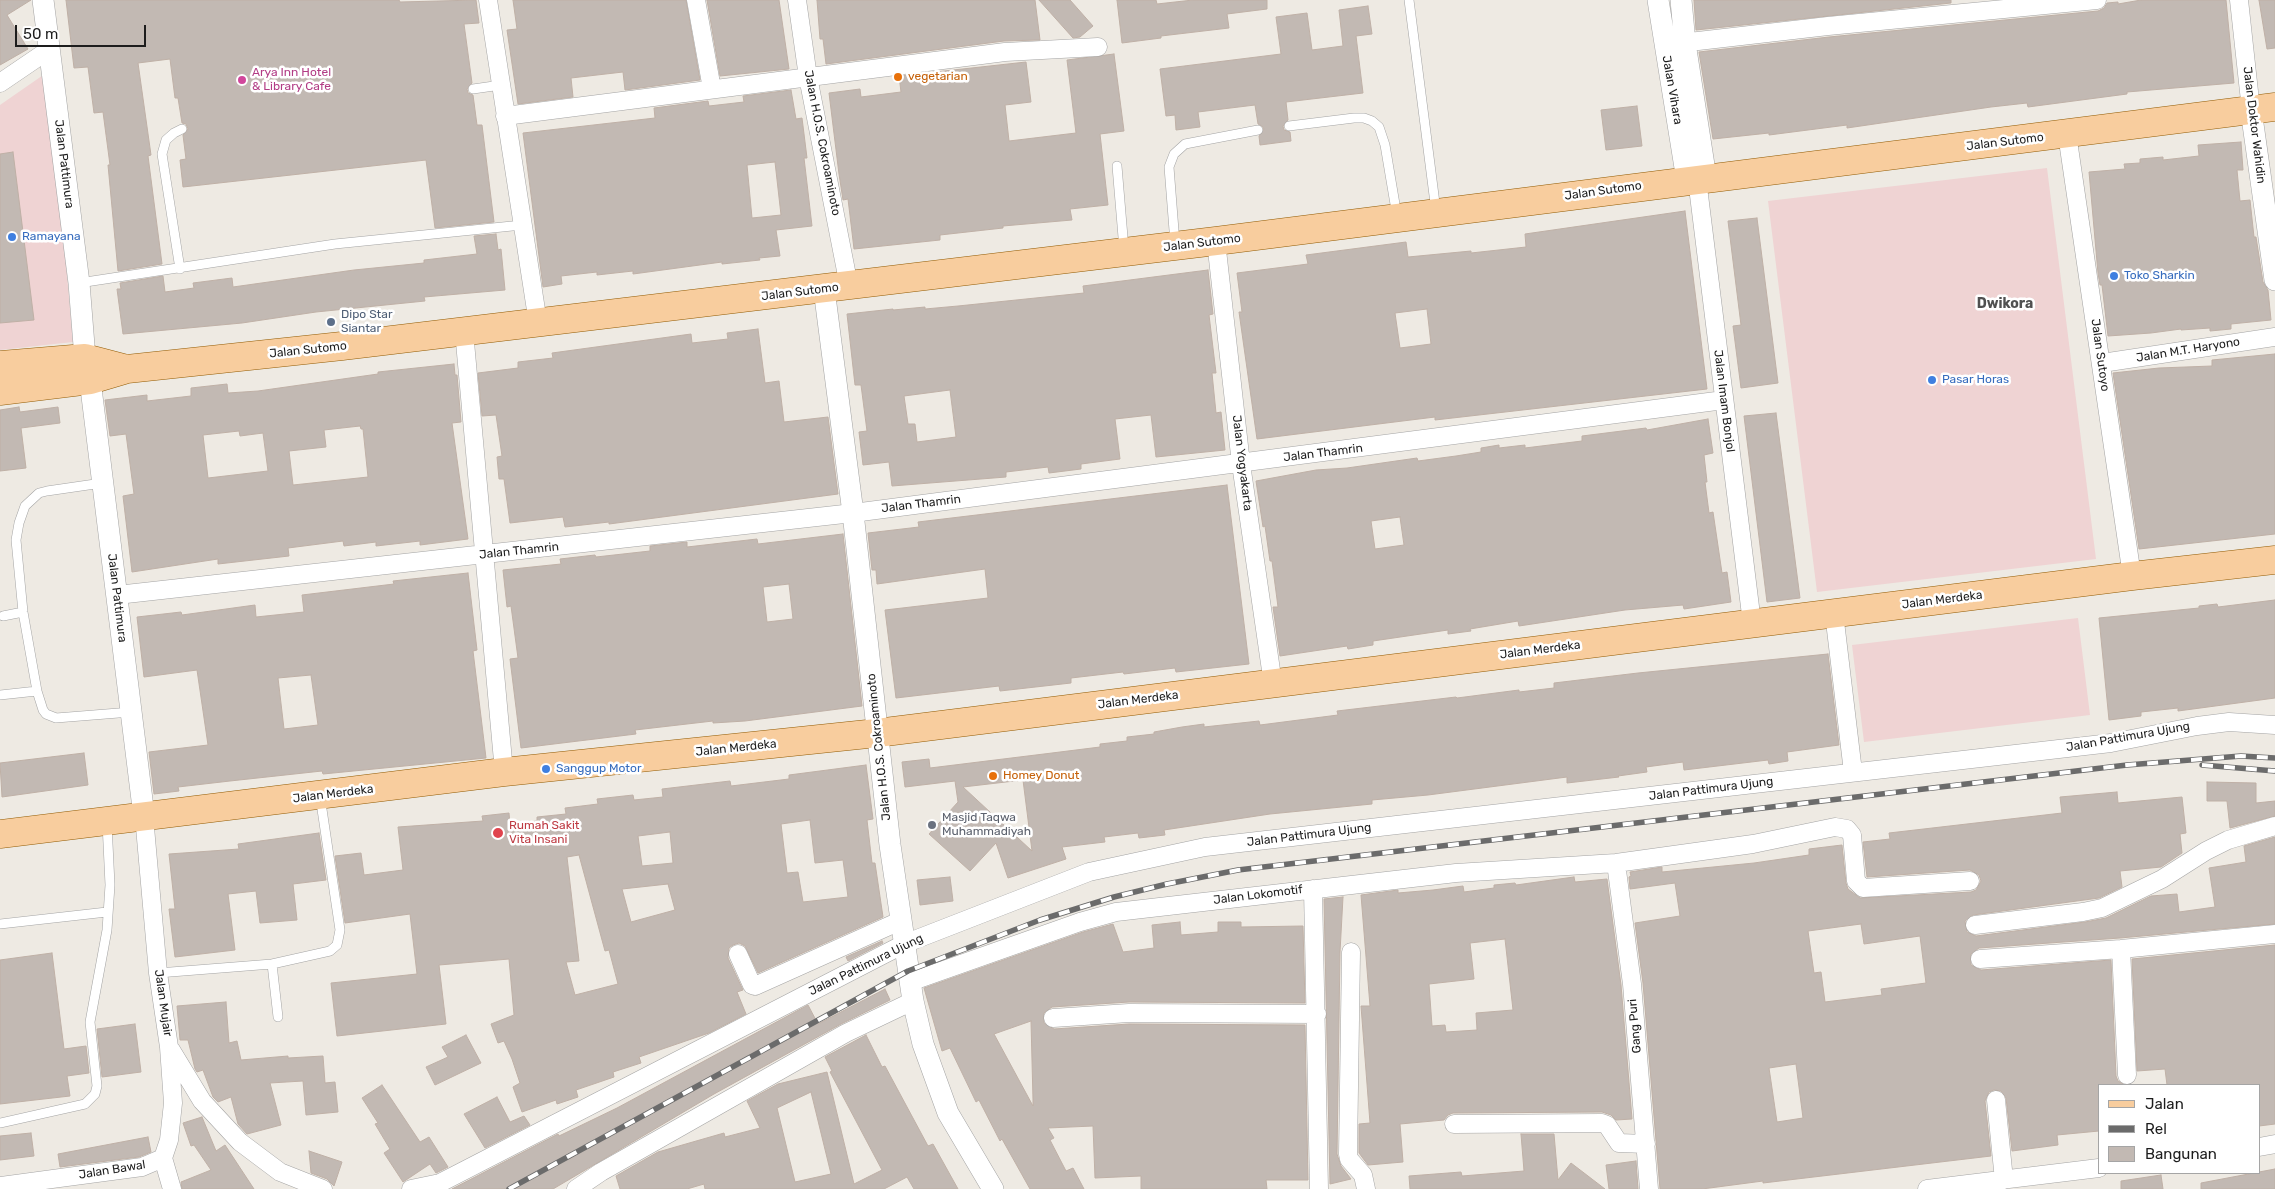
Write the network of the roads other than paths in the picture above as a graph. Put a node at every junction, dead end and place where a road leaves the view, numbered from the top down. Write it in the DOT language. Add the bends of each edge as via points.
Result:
graph roads {
  1 [pos="43,0"];
  2 [pos="488,0"];
  3 [pos="696,0"];
  4 [pos="797,0"];
  5 [pos="1408,0"];
  6 [pos="1658,0"];
  7 [pos="1681,0"];
  8 [pos="2097,0"];
  9 [pos="2238,0"];
  10 [pos="1674,44"];
  11 [pos="1098,47"];
  12 [pos="50,48"];
  13 [pos="808,77"];
  14 [pos="0,83"];
  15 [pos="501,85"];
  16 [pos="472,90"];
  17 [pos="712,90"];
  18 [pos="2263,109"];
  19 [pos="505,116"];
  20 [pos="1289,126"];
  21 [pos="182,129"];
  22 [pos="1258,130"];
  23 [pos="2067,134"];
  24 [pos="1117,166"];
  25 [pos="1697,179"];
  26 [pos="1436,214"];
  27 [pos="1398,219"];
  28 [pos="522,225"];
  29 [pos="1216,241"];
  30 [pos="1175,246"];
  31 [pos="1124,252"];
  32 [pos="180,269"];
  33 [pos="2275,280"];
  34 [pos="79,283"];
  35 [pos="837,287"];
  36 [pos="538,323"];
  37 [pos="464,331"];
  38 [pos="2275,337"];
  39 [pos="2102,363"];
  40 [pos="0,365"];
  41 [pos="88,370"];
  42 [pos="0,391"];
  43 [pos="1724,400"];
  44 [pos="1241,464"];
  45 [pos="102,483"];
  46 [pos="852,513"];
  47 [pos="484,555"];
  48 [pos="2275,560"];
  49 [pos="2132,576"];
  50 [pos="117,595"];
  51 [pos="23,612"];
  52 [pos="1834,613"];
  53 [pos="4,616"];
  54 [pos="1752,623"];
  55 [pos="1272,684"];
  56 [pos="36,691"];
  57 [pos="0,695"];
  58 [pos="131,712"];
  59 [pos="2275,724"];
  60 [pos="877,733"];
  61 [pos="504,772"];
  62 [pos="1853,772"];
  63 [pos="320,796"];
  64 [pos="144,816"];
  65 [pos="107,820"];
  66 [pos="2275,826"];
  67 [pos="0,834"];
  68 [pos="1616,863"];
  69 [pos="1970,881"];
  70 [pos="1313,889"];
  71 [pos="107,912"];
  72 [pos="900,922"];
  73 [pos="0,924"];
  74 [pos="1975,925"];
  75 [pos="2275,934"];
  76 [pos="904,944"];
  77 [pos="2120,949"];
  78 [pos="1351,952"];
  79 [pos="738,954"];
  80 [pos="1980,959"];
  81 [pos="272,964"];
  82 [pos="158,973"];
  83 [pos="912,991"];
  84 [pos="1317,1014"];
  85 [pos="278,1017"];
  86 [pos="1053,1018"];
  87 [pos="169,1047"];
  88 [pos="2127,1074"];
  89 [pos="1996,1100"];
  90 [pos="0,1123"];
  91 [pos="1454,1124"];
  92 [pos="1646,1144"];
  93 [pos="2275,1144"];
  94 [pos="2260,1147"];
  95 [pos="163,1158"];
  96 [pos="2098,1168"];
  97 [pos="2010,1183"];
  98 [pos="0,1186"];
  99 [pos="172,1189"];
  100 [pos="323,1189"];
  101 [pos="411,1189"];
  102 [pos="576,1189"];
  103 [pos="993,1189"];
  104 [pos="1319,1189"];
  105 [pos="1366,1189"];
  106 [pos="1650,1189"];
  107 [pos="1927,1189"];
  1 -- 12 [label="street, Jalan Pattimura"];
  2 -- 15 [label="street"];
  3 -- 17 [label="street"];
  4 -- 13 [label="street, Jalan H.O.S. Cokroaminoto"];
  5 -- 26 [label="lane"];
  6 -- 10 [label="street, Jalan Vihara"];
  7 -- 10 [label="street, Jalan Vihara"];
  8 -- 10 [label="street"];
  9 -- 18 [label="street, Jalan Doktor Wahidin"];
  10 -- 25 [label="street, Jalan Vihara"];
  11 -- 13 [label="street" via="1005,52"];
  12 -- 14 [label="street"];
  12 -- 34 [label="street, Jalan Pattimura"];
  13 -- 17 [label="street"];
  13 -- 35 [label="street, Jalan H.O.S. Cokroaminoto"];
  15 -- 16 [label="lane"];
  15 -- 19 [label="street"];
  17 -- 19 [label="street"];
  18 -- 23 [label="main road, Jalan Sutomo"];
  18 -- 33 [label="street, Jalan Doktor Wahidin"];
  19 -- 28 [label="street"];
  20 -- 27 [label="lane" via="1354,118 1372,121 1379,127 1385,146"];
  21 -- 32 [label="lane" via="166,140 162,154"];
  22 -- 30 [label="lane" via="1185,144 1174,154 1169,167"];
  23 -- 25 [label="main road, Jalan Sutomo"];
  23 -- 39 [label="street, Jalan Sutoyo"];
  24 -- 31 [label="lane"];
  25 -- 26 [label="main road, Jalan Sutomo"];
  25 -- 43 [label="street, Jalan Imam Bonjol"];
  26 -- 27 [label="main road, Jalan Sutomo"];
  27 -- 29 [label="main road, Jalan Sutomo"];
  28 -- 32 [label="lane" via="335,244"];
  28 -- 36 [label="street"];
  29 -- 30 [label="main road, Jalan Sutomo"];
  29 -- 44 [label="street, Jalan Yogyakarta"];
  30 -- 31 [label="main road, Jalan Sutomo"];
  31 -- 35 [label="main road, Jalan Sutomo"];
  32 -- 34 [label="lane"];
  34 -- 41 [label="street, Jalan Pattimura"];
  35 -- 36 [label="main road, Jalan Sutomo"];
  35 -- 46 [label="street, Jalan H.O.S. Cokroaminoto"];
  36 -- 37 [label="main road, Jalan Sutomo"];
  37 -- 41 [label="main road, Jalan Sutomo" via="127,369"];
  37 -- 47 [label="street"];
  38 -- 39 [label="street, Jalan M.T. Haryono"];
  39 -- 49 [label="street, Jalan Sutoyo"];
  40 -- 41 [label="main road, Jalan Sutomo"];
  41 -- 42 [label="main road, Jalan Sutomo"];
  41 -- 45 [label="street, Jalan Pattimura"];
  43 -- 44 [label="street, Jalan Thamrin"];
  43 -- 54 [label="street, Jalan Imam Bonjol"];
  44 -- 46 [label="street, Jalan Thamrin"];
  44 -- 55 [label="street, Jalan Yogyakarta"];
  45 -- 50 [label="street, Jalan Pattimura"];
  45 -- 51 [label="lane" via="39,493 26,506 16,540"];
  46 -- 47 [label="street, Jalan Thamrin"];
  46 -- 60 [label="street, Jalan H.O.S. Cokroaminoto"];
  47 -- 50 [label="street, Jalan Thamrin"];
  47 -- 61 [label="street"];
  48 -- 49 [label="main road, Jalan Merdeka"];
  49 -- 52 [label="main road, Jalan Merdeka"];
  50 -- 58 [label="street, Jalan Pattimura"];
  51 -- 53 [label="lane"];
  51 -- 56 [label="lane"];
  52 -- 54 [label="main road, Jalan Merdeka"];
  52 -- 62 [label="street"];
  54 -- 55 [label="main road, Jalan Merdeka"];
  55 -- 60 [label="main road, Jalan Merdeka"];
  56 -- 57 [label="lane"];
  56 -- 58 [label="lane" via="43,710 56,718"];
  58 -- 64 [label="street, Jalan Pattimura"];
  59 -- 62 [label="street, Jalan Pattimura Ujung" via="2229,722 2111,743"];
  60 -- 61 [label="main road, Jalan Merdeka"];
  60 -- 72 [label="street, Jalan H.O.S. Cokroaminoto"];
  61 -- 63 [label="main road, Jalan Merdeka"];
  62 -- 76 [label="street, Jalan Pattimura Ujung" via="1205,847 1089,872"];
  63 -- 64 [label="main road, Jalan Merdeka"];
  63 -- 81 [label="lane" via="340,938 330,951"];
  64 -- 65 [label="main road, Jalan Merdeka"];
  64 -- 82 [label="street, Jalan Mujair"];
  65 -- 67 [label="main road, Jalan Merdeka"];
  65 -- 71 [label="lane" via="110,885"];
  66 -- 74 [label="street" via="2228,840 2162,879 2102,908"];
  68 -- 69 [label="street, Jalan Lokomotif" via="1841,828 1852,834 1856,881 1863,888"];
  68 -- 70 [label="street, Jalan Lokomotif" via="1456,873"];
  68 -- 92 [label="street, Gang Puri" via="1632,984"];
  70 -- 83 [label="street, Jalan Lokomotif" via="1116,912 1080,922"];
  70 -- 84 [label="street"];
  71 -- 73 [label="lane"];
  71 -- 90 [label="lane" via="107,930 90,1022 95,1094 85,1104"];
  72 -- 76 [label="street, Jalan H.O.S. Cokroaminoto"];
  72 -- 79 [label="street" via="755,986 751,984"];
  75 -- 77 [label="street"];
  76 -- 83 [label="street, Jalan H.O.S. Cokroaminoto"];
  76 -- 101 [label="street, Jalan Pattimura Ujung" via="440,1183"];
  77 -- 80 [label="street"];
  77 -- 88 [label="street"];
  78 -- 105 [label="street" via="1348,1154 1362,1175"];
  81 -- 82 [label="lane"];
  81 -- 85 [label="lane"];
  82 -- 87 [label="street, Jalan Mujair"];
  83 -- 102 [label="street, Jalan Lokomotif" via="846,1034"];
  83 -- 103 [label="street, Jalan H.O.S. Cokroaminoto" via="923,1044 948,1113"];
  84 -- 86 [label="street" via="1138,1013"];
  84 -- 104 [label="street"];
  87 -- 95 [label="street, Jalan Mujair" via="173,1103"];
  87 -- 100 [label="street" via="202,1101 240,1142 280,1172"];
  89 -- 97 [label="street"];
  91 -- 92 [label="street" via="1602,1123 1607,1125 1619,1143"];
  92 -- 106 [label="street, Gang Puri"];
  93 -- 94 [label="street"];
  95 -- 98 [label="street, Jalan Bawal" via="142,1167"];
  95 -- 99 [label="street, Jalan Mujair"];
  96 -- 97 [label="street"];
  97 -- 107 [label="street"];
}
